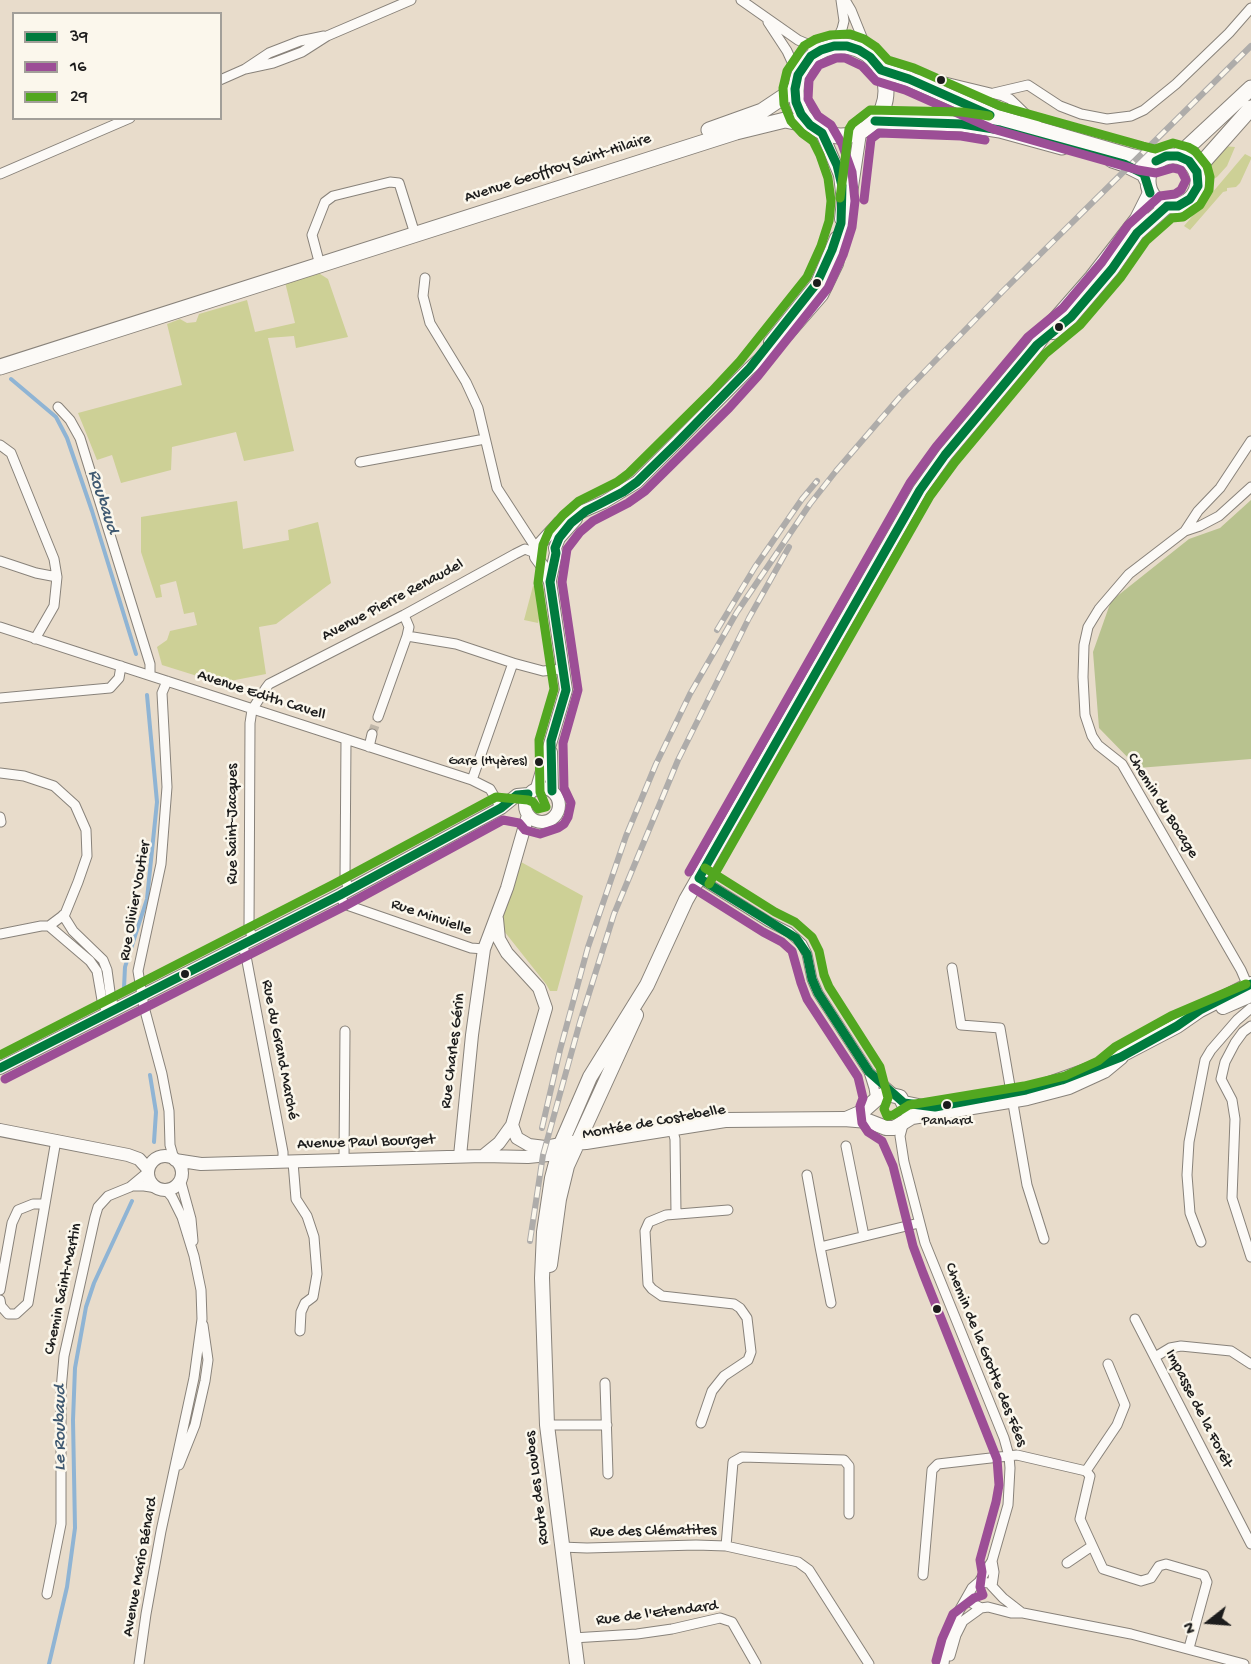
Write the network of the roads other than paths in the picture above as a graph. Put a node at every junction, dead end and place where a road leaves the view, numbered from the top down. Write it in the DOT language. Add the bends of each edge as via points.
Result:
graph roads {
  1 [pos="411,0"];
  2 [pos="741,0"];
  3 [pos="843,0"];
  4 [pos="1251,8"];
  5 [pos="765,18"];
  6 [pos="827,48"];
  7 [pos="870,57"];
  8 [pos="881,70"];
  9 [pos="222,79"];
  10 [pos="909,79"];
  11 [pos="796,82"];
  12 [pos="1020,86"];
  13 [pos="1251,88"];
  14 [pos="994,93"];
  15 [pos="1014,104"];
  16 [pos="1251,108"];
  17 [pos="125,120"];
  18 [pos="875,121"];
  19 [pos="816,129"];
  20 [pos="1042,131"];
  21 [pos="860,133"];
  22 [pos="1178,156"];
  23 [pos="1156,161"];
  24 [pos="1197,172"];
  25 [pos="0,174"];
  26 [pos="1149,186"];
  27 [pos="1167,206"];
  28 [pos="414,229"];
  29 [pos="318,260"];
  30 [pos="425,278"];
  31 [pos="1037,345"];
  32 [pos="0,356"];
  33 [pos="0,367"];
  34 [pos="749,369"];
  35 [pos="58,407"];
  36 [pos="485,439"];
  37 [pos="1251,441"];
  38 [pos="0,445"];
  39 [pos="360,462"];
  40 [pos="1251,487"];
  41 [pos="1185,531"];
  42 [pos="544,552"];
  43 [pos="0,561"];
  44 [pos="57,577"];
  45 [pos="404,615"];
  46 [pos="0,627"];
  47 [pos="407,636"];
  48 [pos="35,639"];
  49 [pos="513,663"];
  50 [pos="121,666"];
  51 [pos="563,669"];
  52 [pos="150,674"];
  53 [pos="167,681"];
  54 [pos="266,688"];
  55 [pos="260,697"];
  56 [pos="0,699"];
  57 [pos="240,705"];
  58 [pos="252,710"];
  59 [pos="274,716"];
  60 [pos="378,717"];
  61 [pos="372,734"];
  62 [pos="346,740"];
  63 [pos="552,741"];
  64 [pos="369,747"];
  65 [pos="0,773"];
  66 [pos="472,780"];
  67 [pos="533,791"];
  68 [pos="552,791"];
  69 [pos="501,808"];
  70 [pos="527,814"];
  71 [pos="541,822"];
  72 [pos="520,847"];
  73 [pos="699,878"];
  74 [pos="345,892"];
  75 [pos="497,914"];
  76 [pos="63,915"];
  77 [pos="48,926"];
  78 [pos="0,934"];
  79 [pos="247,941"];
  80 [pos="484,949"];
  81 [pos="507,952"];
  82 [pos="951,968"];
  83 [pos="647,985"];
  84 [pos="1250,989"];
  85 [pos="141,996"];
  86 [pos="1251,1008"];
  87 [pos="111,1011"];
  88 [pos="1251,1026"];
  89 [pos="345,1031"];
  90 [pos="0,1068"];
  91 [pos="868,1072"];
  92 [pos="1011,1097"];
  93 [pos="899,1098"];
  94 [pos="875,1101"];
  95 [pos="587,1118"];
  96 [pos="844,1119"];
  97 [pos="903,1121"];
  98 [pos="512,1125"];
  99 [pos="882,1126"];
  100 [pos="0,1130"];
  101 [pos="673,1132"];
  102 [pos="56,1140"];
  103 [pos="597,1141"];
  104 [pos="846,1146"];
  105 [pos="567,1149"];
  106 [pos="460,1156"];
  107 [pos="483,1156"];
  108 [pos="532,1157"];
  109 [pos="175,1160"];
  110 [pos="344,1160"];
  111 [pos="288,1162"];
  112 [pos="904,1162"];
  113 [pos="201,1164"];
  114 [pos="148,1171"];
  115 [pos="553,1173"];
  116 [pos="807,1175"];
  117 [pos="181,1178"];
  118 [pos="130,1187"];
  119 [pos="162,1189"];
  120 [pos="45,1204"];
  121 [pos="728,1210"];
  122 [pos="676,1213"];
  123 [pos="919,1223"];
  124 [pos="864,1236"];
  125 [pos="1044,1239"];
  126 [pos="1201,1242"];
  127 [pos="820,1247"];
  128 [pos="194,1256"];
  129 [pos="1251,1257"];
  130 [pos="0,1290"];
  131 [pos="0,1300"];
  132 [pos="831,1303"];
  133 [pos="543,1308"];
  134 [pos="1135,1319"];
  135 [pos="300,1331"];
  136 [pos="1155,1357"];
  137 [pos="1108,1364"];
  138 [pos="1251,1364"];
  139 [pos="605,1383"];
  140 [pos="701,1423"];
  141 [pos="547,1425"];
  142 [pos="607,1425"];
  143 [pos="1010,1456"];
  144 [pos="1086,1471"];
  145 [pos="608,1474"];
  146 [pos="849,1514"];
  147 [pos="1251,1545"];
  148 [pos="726,1546"];
  149 [pos="1092,1546"];
  150 [pos="561,1547"];
  151 [pos="992,1561"];
  152 [pos="1067,1563"];
  153 [pos="923,1575"];
  154 [pos="979,1582"];
  155 [pos="994,1588"];
  156 [pos="970,1593"];
  157 [pos="47,1594"];
  158 [pos="985,1607"];
  159 [pos="1023,1613"];
  160 [pos="573,1638"];
  161 [pos="1189,1648"];
  162 [pos="140,1664"];
  163 [pos="577,1664"];
  164 [pos="756,1664"];
  165 [pos="869,1664"];
  166 [pos="946,1664"];
  167 [pos="1245,1664"];
  1 -- 9 [label="street" via="302,51"];
  2 -- 5 [label="street"];
  3 -- 6 [label="street" via="842,29"];
  3 -- 7 [label="street"];
  4 -- 12 [label="street" via="1170,89 1131,116 1107,119 1081,114 1060,106 1032,87"];
  5 -- 6 [label="street" via="798,40"];
  5 -- 11 [label="street" via="787,51"];
  6 -- 7 [label="main road" via="847,46"];
  6 -- 11 [label="main road" via="803,65"];
  7 -- 8 [label="main road"];
  8 -- 10 [label="main road"];
  8 -- 18 [label="main road" via="886,97"];
  10 -- 14 [label="street" via="941,81"];
  10 -- 20 [label="main road" via="996,117"];
  11 -- 19 [label="main road" via="799,108"];
  11 -- 28 [label="main road, Avenue Geoffroy Saint-Hilaire" via="770,107 754,114"];
  12 -- 14 [label="street"];
  12 -- 15 [label="street"];
  13 -- 22 [label="main road"];
  14 -- 15 [label="street"];
  15 -- 20 [label="street"];
  16 -- 24 [label="main road"];
  17 -- 25 [label="street"];
  18 -- 21 [label="main road"];
  18 -- 26 [label="main road" via="962,124 1000,130 1124,164 1144,174"];
  19 -- 21 [label="main road" via="834,136"];
  19 -- 28 [label="main road, Avenue Geoffroy Saint-Hilaire" via="785,120 768,122"];
  19 -- 34 [label="street" via="837,165 842,186 841,223 817,283"];
  20 -- 23 [label="main road"];
  21 -- 34 [label="street" via="846,227 828,284 789,333"];
  22 -- 23 [label="main road"];
  22 -- 24 [label="main road" via="1189,161"];
  23 -- 26 [label="main road"];
  24 -- 27 [label="main road" via="1198,186 1191,199 1178,206"];
  26 -- 27 [label="main road" via="1155,199"];
  26 -- 31 [label="main road" via="1137,219"];
  27 -- 31 [label="main road" via="1137,233 1071,317"];
  28 -- 29 [label="main road, Avenue Geoffroy Saint-Hilaire"];
  28 -- 29 [label="street" via="399,183 333,196 325,202 314,225 312,242"];
  29 -- 32 [label="main road, Avenue Geoffroy Saint-Hilaire"];
  29 -- 33 [label="main road, Avenue Geoffroy Saint-Hilaire"];
  30 -- 36 [label="street" via="423,296 430,323 466,382 478,408"];
  31 -- 73 [label="main road" via="921,490"];
  34 -- 42 [label="street" via="637,482 559,523"];
  35 -- 52 [label="street" via="80,438"];
  36 -- 39 [label="street"];
  36 -- 42 [label="street" via="497,488"];
  37 -- 41 [label="street, Chemin du Bocage"];
  38 -- 44 [label="street" via="11,453 54,559"];
  40 -- 41 [label="street" via="1219,516"];
  41 -- 84 [label="street, Chemin du Bocage" via="1129,574 1088,627 1083,661 1085,715 1098,745 1122,764"];
  42 -- 45 [label="street, Avenue Pierre Renaudel" via="525,549"];
  42 -- 51 [label="street"];
  43 -- 44 [label="street"];
  44 -- 48 [label="street" via="54,606"];
  45 -- 47 [label="street" via="409,627"];
  45 -- 54 [label="street, Avenue Pierre Renaudel"];
  46 -- 48 [label="street, Avenue Edith Cavell"];
  47 -- 49 [label="street" via="456,644"];
  47 -- 60 [label="street"];
  48 -- 50 [label="street, Avenue Edith Cavell"];
  49 -- 51 [label="street" via="543,670"];
  49 -- 66 [label="street"];
  50 -- 52 [label="street, Avenue Edith Cavell"];
  50 -- 56 [label="street" via="110,688"];
  51 -- 63 [label="street" via="565,698"];
  52 -- 53 [label="street, Avenue Edith Cavell"];
  53 -- 57 [label="street, Avenue Edith Cavell"];
  53 -- 85 [label="street, Rue Olivier Voutier" via="162,693 167,787 161,864 139,959"];
  54 -- 55 [label="street, Avenue Pierre Renaudel"];
  54 -- 59 [label="street" via="266,707"];
  55 -- 57 [label="street"];
  55 -- 58 [label="street, Avenue Pierre Renaudel"];
  57 -- 58 [label="street, Avenue Edith Cavell"];
  58 -- 59 [label="street, Avenue Edith Cavell"];
  58 -- 79 [label="street, Rue Saint-Jacques"];
  59 -- 62 [label="street, Avenue Edith Cavell"];
  61 -- 64 [label="street"];
  62 -- 64 [label="street, Avenue Edith Cavell"];
  62 -- 74 [label="street"];
  63 -- 67 [label="street"];
  63 -- 68 [label="street"];
  64 -- 66 [label="street, Avenue Edith Cavell"];
  65 -- 76 [label="street" via="54,786 75,805 81,817 87,856"];
  66 -- 69 [label="street, Avenue Edith Cavell" via="490,789"];
  67 -- 68 [label="street"];
  67 -- 69 [label="street" via="517,795"];
  67 -- 70 [label="street" via="524,806"];
  68 -- 71 [label="street" via="559,803 557,813"];
  69 -- 70 [label="street"];
  69 -- 74 [label="street"];
  70 -- 71 [label="street"];
  70 -- 72 [label="street, Rue Charles Gérin"];
  71 -- 72 [label="street"];
  72 -- 75 [label="street, Rue Charles Gérin"];
  73 -- 83 [label="main road"];
  73 -- 91 [label="street" via="789,932 802,944 818,993"];
  74 -- 79 [label="street"];
  74 -- 80 [label="street, Rue Minvielle" via="344,903 471,948"];
  75 -- 80 [label="street, Rue Charles Gérin"];
  75 -- 81 [label="street" via="499,939"];
  76 -- 77 [label="street"];
  76 -- 87 [label="street" via="73,932 103,960"];
  77 -- 78 [label="street"];
  77 -- 87 [label="street" via="90,961 97,971 102,1000"];
  79 -- 85 [label="street"];
  79 -- 111 [label="street, Rue du Grand Marché" via="246,956"];
  80 -- 81 [label="street"];
  80 -- 106 [label="street, Rue Charles Gérin"];
  81 -- 98 [label="street" via="539,988 546,1008"];
  82 -- 92 [label="street" via="960,1025 1000,1028"];
  83 -- 95 [label="main road"];
  83 -- 105 [label="main road" via="590,1077"];
  84 -- 92 [label="main road, Montée de Costebelle" via="1121,1057"];
  85 -- 87 [label="street"];
  85 -- 109 [label="street, Rue Olivier Voutier" via="162,1074"];
  86 -- 126 [label="street" via="1204,1060 1187,1175 1190,1213"];
  87 -- 90 [label="street"];
  88 -- 129 [label="street" via="1234,1043 1221,1079 1232,1100 1235,1119 1232,1198"];
  89 -- 110 [label="street"];
  91 -- 93 [label="street"];
  91 -- 94 [label="street"];
  92 -- 93 [label="main road, Montée de Costebelle" via="934,1107"];
  92 -- 97 [label="main road, Montée de Costebelle"];
  92 -- 125 [label="street" via="1027,1185"];
  93 -- 94 [label="main road, Montée de Costebelle" via="883,1094"];
  93 -- 97 [label="main road" via="906,1113"];
  94 -- 96 [label="main road, Montée de Costebelle"];
  94 -- 99 [label="main road" via="872,1114"];
  95 -- 103 [label="main road, Montée de Costebelle"];
  95 -- 105 [label="main road"];
  96 -- 99 [label="main road, Montée de Costebelle"];
  96 -- 101 [label="main road, Montée de Costebelle" via="725,1120"];
  97 -- 99 [label="main road, Montée de Costebelle" via="897,1127"];
  97 -- 112 [label="street, Chemin de la Grotte des Fées" via="900,1136"];
  98 -- 105 [label="street" via="517,1138 529,1145"];
  98 -- 107 [label="street"];
  99 -- 112 [label="street, Chemin de la Grotte des Fées" via="894,1139"];
  100 -- 102 [label="street"];
  101 -- 103 [label="main road, Montée de Costebelle"];
  101 -- 105 [label="main road, Montée de Costebelle"];
  101 -- 122 [label="street"];
  102 -- 114 [label="street" via="128,1155 139,1159"];
  102 -- 120 [label="street"];
  103 -- 105 [label="main road, Montée de Costebelle"];
  104 -- 124 [label="street"];
  105 -- 108 [label="street, Avenue Paul Bourget"];
  105 -- 115 [label="main road, Route des Loubes"];
  105 -- 133 [label="main road, Route des Loubes"];
  106 -- 107 [label="street, Avenue Paul Bourget"];
  106 -- 110 [label="street, Avenue Paul Bourget"];
  107 -- 108 [label="street, Avenue Paul Bourget"];
  108 -- 115 [label="street" via="548,1163"];
  109 -- 113 [label="street, Avenue Paul Bourget"];
  109 -- 114 [label="street" via="157,1158"];
  109 -- 117 [label="street"];
  110 -- 111 [label="street, Avenue Paul Bourget"];
  111 -- 113 [label="street, Avenue Paul Bourget"];
  111 -- 135 [label="street, Rue du Grand Marché" via="296,1199 314,1238 317,1274 313,1297 301,1312"];
  112 -- 123 [label="street, Chemin de la Grotte des Fées"];
  113 -- 117 [label="street"];
  114 -- 118 [label="street, Chemin Saint-Martin"];
  114 -- 119 [label="street" via="150,1182"];
  115 -- 133 [label="main road, Route des Loubes" via="544,1232"];
  116 -- 127 [label="street"];
  117 -- 119 [label="street" via="174,1187"];
  117 -- 128 [label="street, Avenue Mario Bénard" via="193,1227"];
  118 -- 119 [label="street, Chemin Saint-Martin"];
  118 -- 157 [label="street, Chemin Saint-Martin" via="108,1196 98,1207 68,1333 61,1390 61,1524"];
  119 -- 128 [label="street, Avenue Mario Bénard" via="172,1197 182,1217"];
  120 -- 130 [label="street" via="18,1210 9,1234"];
  120 -- 131 [label="street" via="28,1303 16,1314 8,1314"];
  121 -- 122 [label="street"];
  122 -- 140 [label="street" via="649,1222 645,1231 648,1284 662,1296 734,1304 747,1318 750,1341 748,1360 724,1376 712,1391"];
  123 -- 124 [label="street"];
  123 -- 143 [label="street, Chemin de la Grotte des Fées"];
  124 -- 127 [label="street"];
  127 -- 132 [label="street"];
  128 -- 162 [label="street, Avenue Mario Bénard" via="202,1318"];
  133 -- 141 [label="main road, Route des Loubes"];
  134 -- 136 [label="street, Impasse de la Forêt"];
  136 -- 138 [label="street" via="1181,1346 1231,1352"];
  136 -- 147 [label="street, Impasse de la Forêt"];
  137 -- 144 [label="street" via="1125,1405 1117,1425"];
  139 -- 142 [label="street"];
  141 -- 142 [label="street"];
  141 -- 150 [label="main road, Route des Loubes"];
  142 -- 145 [label="street"];
  143 -- 144 [label="street"];
  143 -- 151 [label="street, Chemin de la Grotte des Fées" via="1008,1505"];
  143 -- 153 [label="street" via="939,1464 932,1470"];
  144 -- 149 [label="street" via="1090,1476 1080,1519"];
  146 -- 148 [label="street" via="849,1466 844,1460 742,1456 733,1461"];
  148 -- 150 [label="street, Rue des Clématites"];
  148 -- 165 [label="street, Rue des Clématites" via="798,1562 809,1570"];
  149 -- 152 [label="street"];
  149 -- 161 [label="street" via="1103,1569 1141,1581 1151,1578 1159,1566 1166,1564 1204,1575 1207,1582"];
  150 -- 160 [label="main road, Route des Loubes"];
  151 -- 154 [label="street, Chemin de la Grotte des Fées"];
  151 -- 155 [label="street, Chemin de la Grotte des Fées"];
  154 -- 155 [label="street"];
  154 -- 156 [label="street, Chemin de la Grotte des Fées"];
  155 -- 158 [label="street, Chemin de la Grotte des Fées" via="994,1602"];
  155 -- 159 [label="street"];
  156 -- 158 [label="street" via="972,1603"];
  156 -- 166 [label="street, Chemin de la Grotte des Fées" via="951,1628 944,1653"];
  158 -- 159 [label="street"];
  158 -- 166 [label="street" via="963,1621"];
  159 -- 161 [label="street"];
  160 -- 163 [label="main road, Route des Loubes"];
  160 -- 164 [label="street, Rue de l'Etendard" via="637,1634 720,1618 732,1622"];
  161 -- 167 [label="street"];
}
